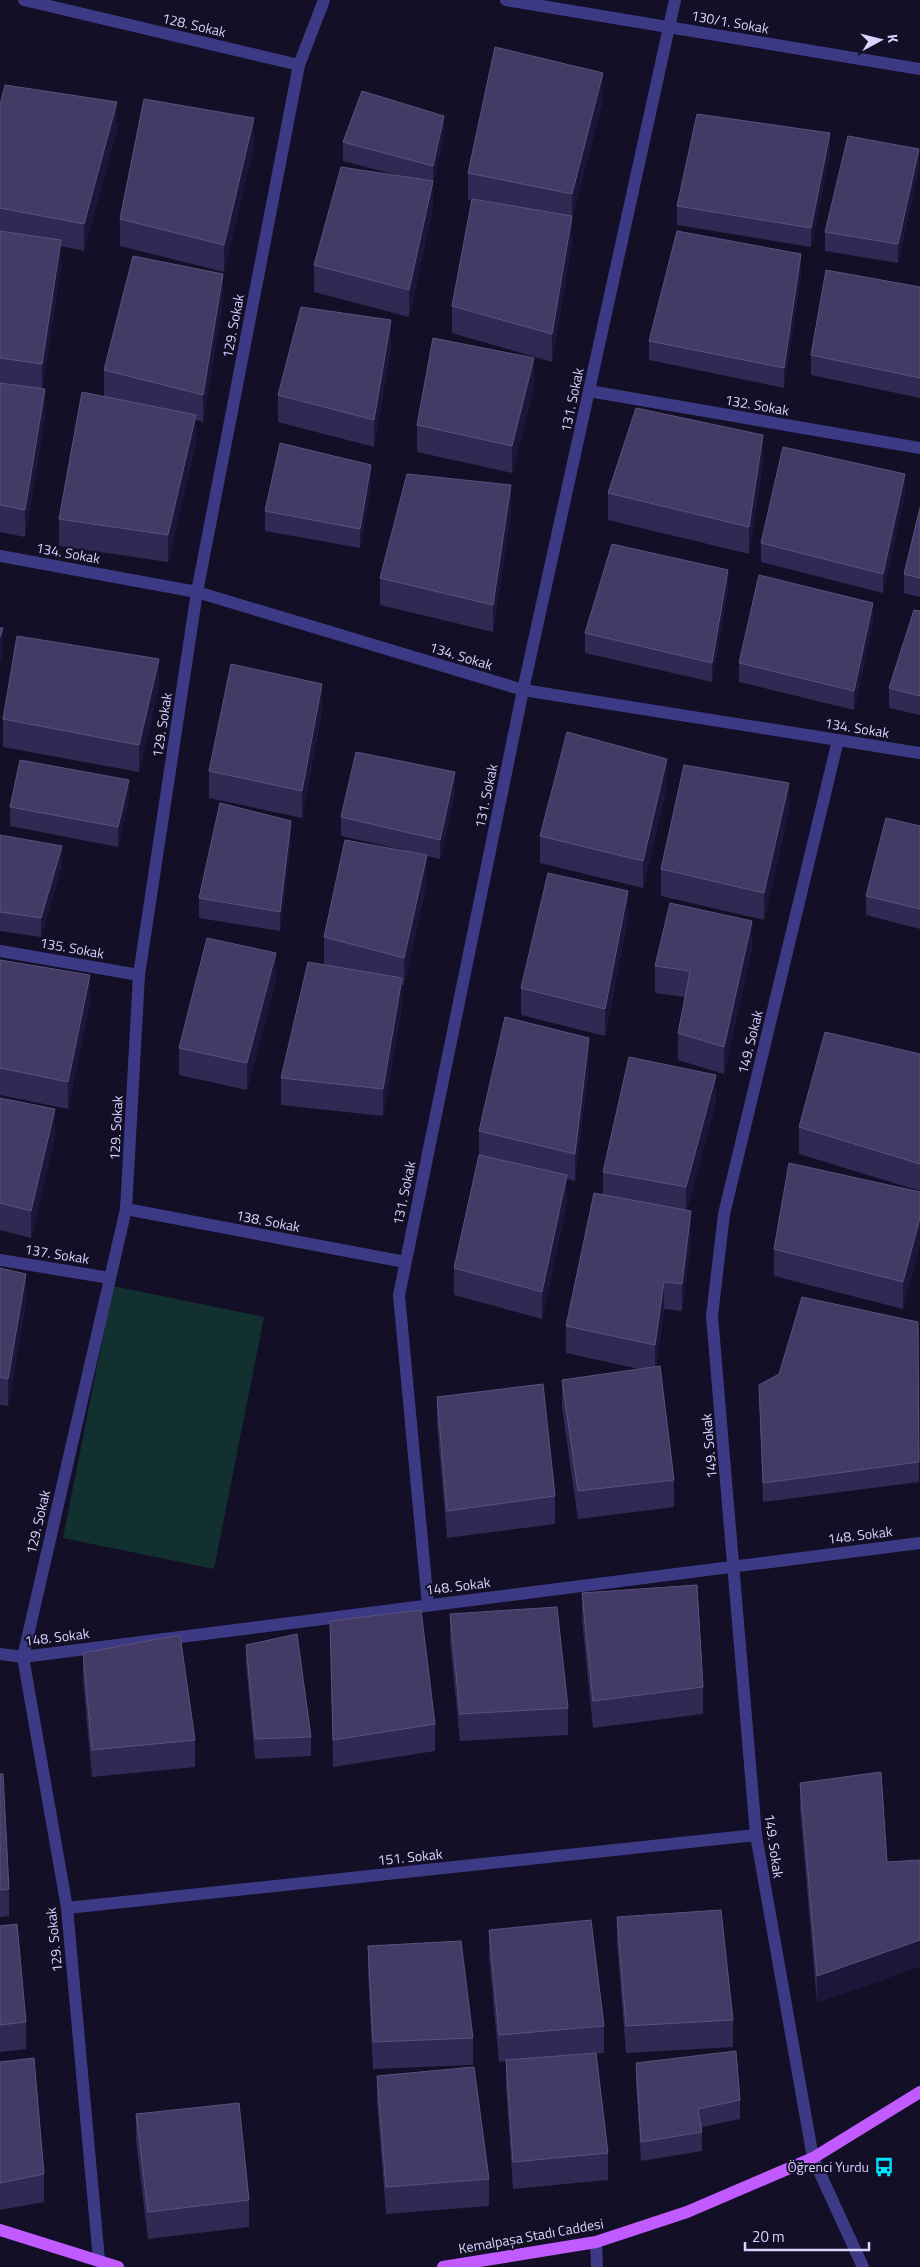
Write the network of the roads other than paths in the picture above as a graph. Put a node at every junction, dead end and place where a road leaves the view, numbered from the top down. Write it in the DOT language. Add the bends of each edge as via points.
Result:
graph roads {
  1 [pos="24,0"];
  2 [pos="324,0"];
  3 [pos="506,0"];
  4 [pos="675,0"];
  5 [pos="669,26"];
  6 [pos="299,65"];
  7 [pos="920,69"];
  8 [pos="589,391"];
  9 [pos="920,448"];
  10 [pos="0,556"];
  11 [pos="197,592"];
  12 [pos="523,690"];
  13 [pos="838,740"];
  14 [pos="920,753"];
  15 [pos="0,951"];
  16 [pos="139,975"];
  17 [pos="126,1209"];
  18 [pos="0,1260"];
  19 [pos="405,1262"];
  20 [pos="110,1278"];
  21 [pos="920,1543"];
  22 [pos="734,1567"];
  23 [pos="428,1605"];
  24 [pos="0,1654"];
  25 [pos="23,1657"];
  26 [pos="756,1835"];
  27 [pos="67,1908"];
  28 [pos="920,2092"];
  29 [pos="813,2158"];
  30 [pos="0,2230"];
  31 [pos="596,2242"];
  32 [pos="99,2260"];
  33 [pos="118,2267"];
  34 [pos="443,2267"];
  35 [pos="597,2267"];
  36 [pos="864,2267"];
  1 -- 6 [label="street, 128. Sokak"];
  2 -- 6 [label="street, 129. Sokak"];
  3 -- 5 [label="street, 130/1. Sokak"];
  4 -- 5 [label="street, 131. Sokak"];
  5 -- 7 [label="street, 130/1. Sokak"];
  5 -- 8 [label="street, 131. Sokak"];
  6 -- 11 [label="street, 129. Sokak"];
  8 -- 9 [label="street, 132. Sokak"];
  8 -- 12 [label="street, 131. Sokak"];
  10 -- 11 [label="street, 134. Sokak"];
  11 -- 12 [label="street, 134. Sokak"];
  11 -- 16 [label="street, 129. Sokak"];
  12 -- 13 [label="street, 134. Sokak"];
  12 -- 19 [label="street, 131. Sokak"];
  13 -- 14 [label="street, 134. Sokak"];
  13 -- 22 [label="street, 149. Sokak" via="724,1214 712,1316"];
  15 -- 16 [label="street, 135. Sokak"];
  16 -- 17 [label="street, 129. Sokak"];
  17 -- 19 [label="street, 138. Sokak"];
  17 -- 20 [label="street, 129. Sokak"];
  18 -- 20 [label="street, 137. Sokak"];
  19 -- 23 [label="street, 131. Sokak" via="399,1295"];
  20 -- 25 [label="street, 129. Sokak"];
  21 -- 22 [label="street, 148. Sokak"];
  22 -- 23 [label="street, 148. Sokak"];
  22 -- 26 [label="street, 149. Sokak"];
  23 -- 25 [label="street, 148. Sokak"];
  24 -- 25 [label="street, 148. Sokak"];
  25 -- 27 [label="street, 129. Sokak"];
  26 -- 27 [label="street, 151. Sokak"];
  26 -- 29 [label="street, 149. Sokak"];
  27 -- 32 [label="street, 129. Sokak"];
  28 -- 29 [label="main road, Kemalpaşa Stadı Caddesi"];
  29 -- 31 [label="main road, Kemalpaşa Stadı Caddesi" via="687,2212"];
  29 -- 36 [label="street, 149. Sokak"];
  30 -- 32 [label="main road"];
  31 -- 34 [label="main road, Kemalpaşa Stadı Caddesi"];
  31 -- 35 [label="street"];
  32 -- 33 [label="main road"];
}
